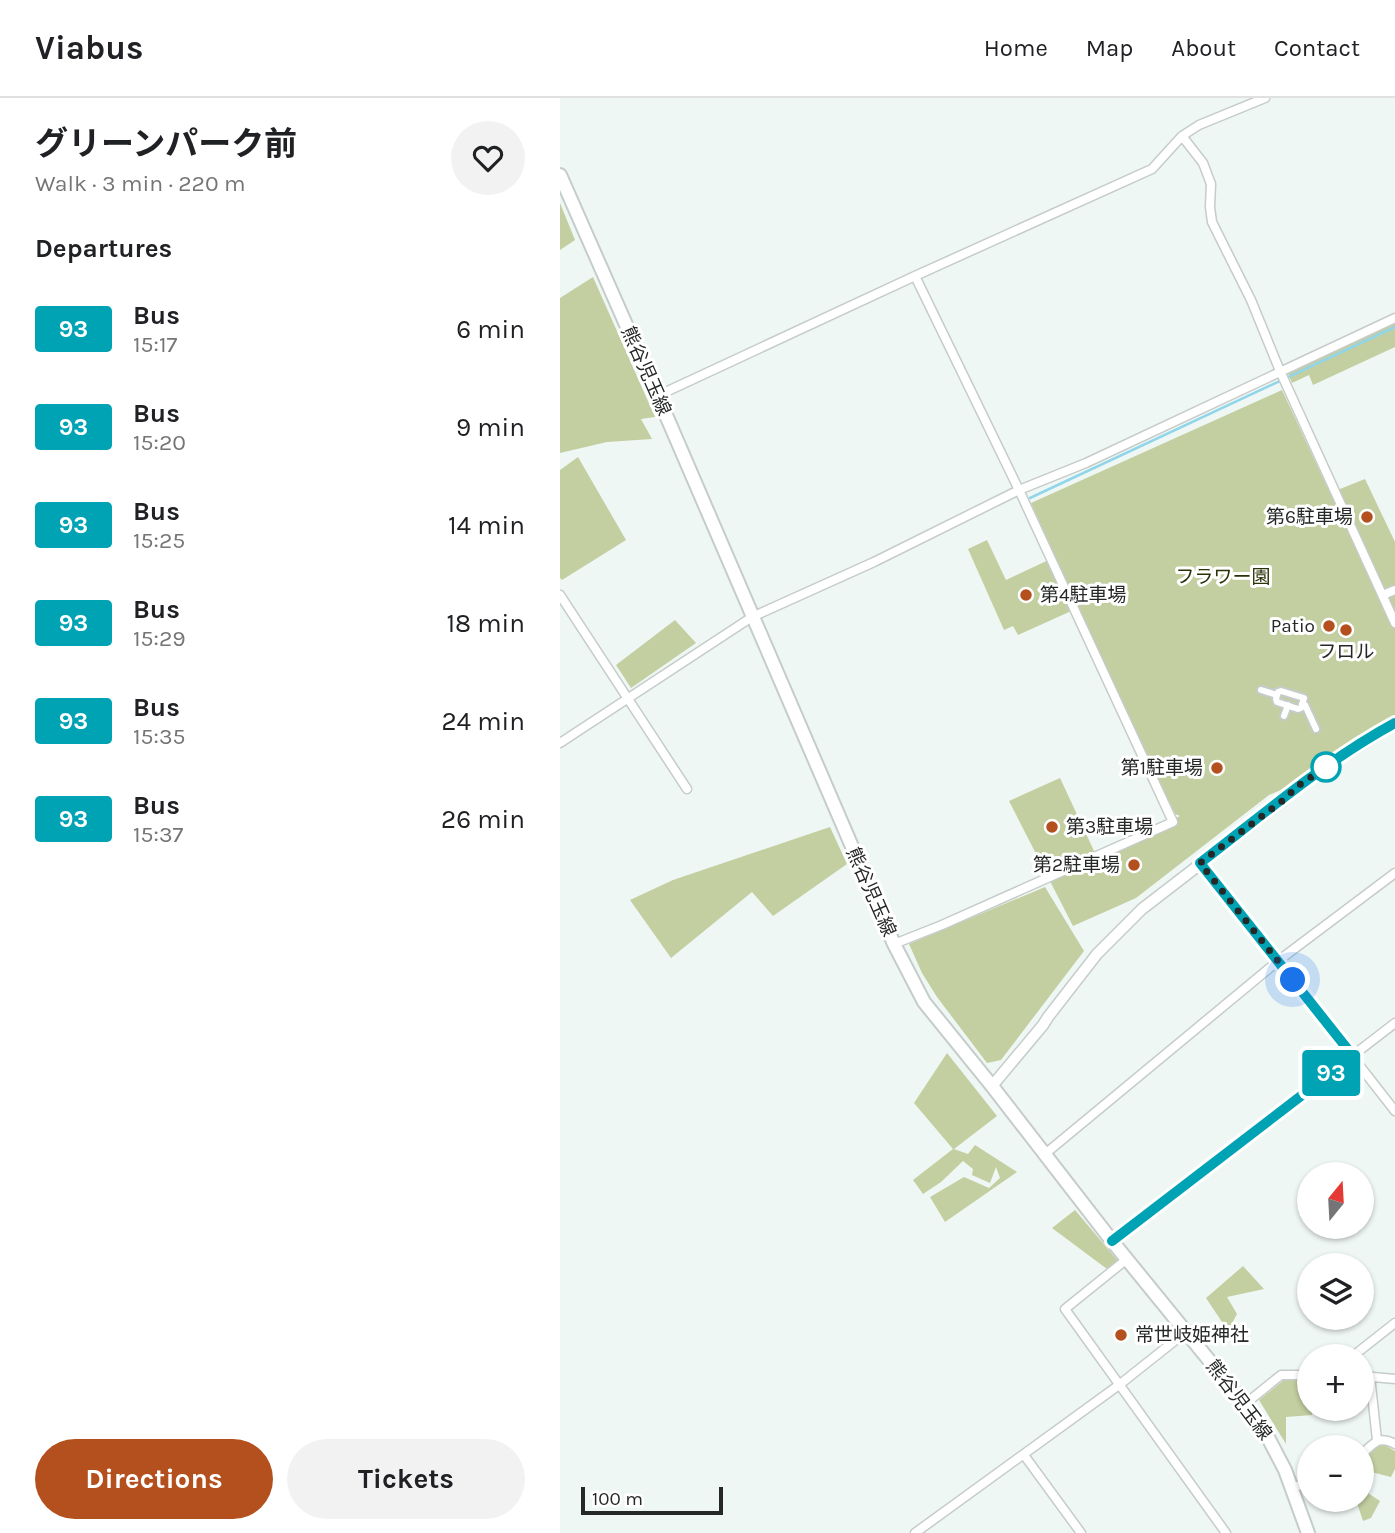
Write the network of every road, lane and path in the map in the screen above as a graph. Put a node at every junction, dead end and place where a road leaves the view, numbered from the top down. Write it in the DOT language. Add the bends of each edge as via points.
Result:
graph roads {
  1 [pos="1265,98"];
  2 [pos="1182,136"];
  3 [pos="560,175"];
  4 [pos="915,276"];
  5 [pos="1395,318"];
  6 [pos="1280,371"];
  7 [pos="657,396"];
  8 [pos="1019,490"];
  9 [pos="1395,590"];
  10 [pos="560,594"];
  11 [pos="1383,596"];
  12 [pos="752,617"];
  13 [pos="1395,623"];
  14 [pos="1261,690"];
  15 [pos="1277,695"];
  16 [pos="628,698"];
  17 [pos="1302,704"];
  18 [pos="1288,705"];
  19 [pos="1284,716"];
  20 [pos="1395,723"];
  21 [pos="1315,729"];
  22 [pos="560,743"];
  23 [pos="687,789"];
  24 [pos="1200,863"];
  25 [pos="1395,873"];
  26 [pos="894,944"];
  27 [pos="1278,961"];
  28 [pos="1395,1023"];
  29 [pos="1353,1056"];
  30 [pos="992,1086"];
  31 [pos="1395,1111"];
  32 [pos="1045,1154"];
  33 [pos="1112,1241"];
  34 [pos="1127,1259"];
  35 [pos="1395,1324"];
  36 [pos="1187,1331"];
  37 [pos="1369,1344"];
  38 [pos="1297,1376"];
  39 [pos="1374,1377"];
  40 [pos="1395,1378"];
  41 [pos="1119,1385"];
  42 [pos="1245,1404"];
  43 [pos="1374,1421"];
  44 [pos="1377,1440"];
  45 [pos="1374,1443"];
  46 [pos="1395,1444"];
  47 [pos="1024,1455"];
  48 [pos="1297,1486"];
  49 [pos="1292,1488"];
  50 [pos="929,1523"];
  51 [pos="915,1533"];
  52 [pos="936,1533"];
  53 [pos="1081,1533"];
  54 [pos="1226,1533"];
  55 [pos="1308,1533"];
  1 -- 2 [label="street"];
  2 -- 4 [label="street" via="1152,169"];
  2 -- 6 [label="street" via="1203,163 1211,184 1212,222"];
  3 -- 7 [label="main road, 熊谷児玉線"];
  4 -- 7 [label="street"];
  4 -- 8 [label="street"];
  5 -- 6 [label="street"];
  6 -- 8 [label="street"];
  6 -- 11 [label="street"];
  7 -- 12 [label="main road, 熊谷児玉線"];
  8 -- 12 [label="street"];
  8 -- 26 [label="street" via="1173,822"];
  9 -- 11 [label="street"];
  10 -- 16 [label="street"];
  11 -- 13 [label="street"];
  12 -- 16 [label="street"];
  12 -- 26 [label="main road, 熊谷児玉線"];
  14 -- 15 [label="street"];
  15 -- 17 [label="street" via="1281,691 1304,698"];
  15 -- 18 [label="street" via="1277,702"];
  16 -- 22 [label="street"];
  16 -- 23 [label="street"];
  17 -- 18 [label="street" via="1298,709"];
  17 -- 21 [label="street"];
  18 -- 19 [label="street"];
  20 -- 24 [label="street" via="1299,785"];
  24 -- 27 [label="street"];
  24 -- 30 [label="street" via="1142,909 1097,954"];
  25 -- 27 [label="street"];
  26 -- 30 [label="main road, 熊谷児玉線" via="924,1002"];
  27 -- 29 [label="street"];
  27 -- 32 [label="street"];
  28 -- 29 [label="street"];
  29 -- 31 [label="street"];
  29 -- 33 [label="street"];
  30 -- 32 [label="main road, 熊谷児玉線"];
  32 -- 33 [label="main road, 熊谷児玉線"];
  33 -- 34 [label="main road, 熊谷児玉線"];
  34 -- 36 [label="main road, 熊谷児玉線"];
  34 -- 41 [label="street" via="1065,1309"];
  35 -- 37 [label="street"];
  36 -- 41 [label="street"];
  36 -- 42 [label="main road, 熊谷児玉線"];
  38 -- 42 [label="street" via="1281,1375"];
  39 -- 40 [label="street"];
  41 -- 47 [label="street"];
  41 -- 54 [label="street"];
  42 -- 49 [label="main road, 熊谷児玉線" via="1267,1434"];
  43 -- 44 [label="street"];
  44 -- 45 [label="street"];
  44 -- 46 [label="street"];
  47 -- 50 [label="street"];
  47 -- 53 [label="street"];
  48 -- 49 [label="street"];
  49 -- 55 [label="main road, 熊谷児玉線"];
  50 -- 51 [label="street"];
  50 -- 52 [label="street"];
}
